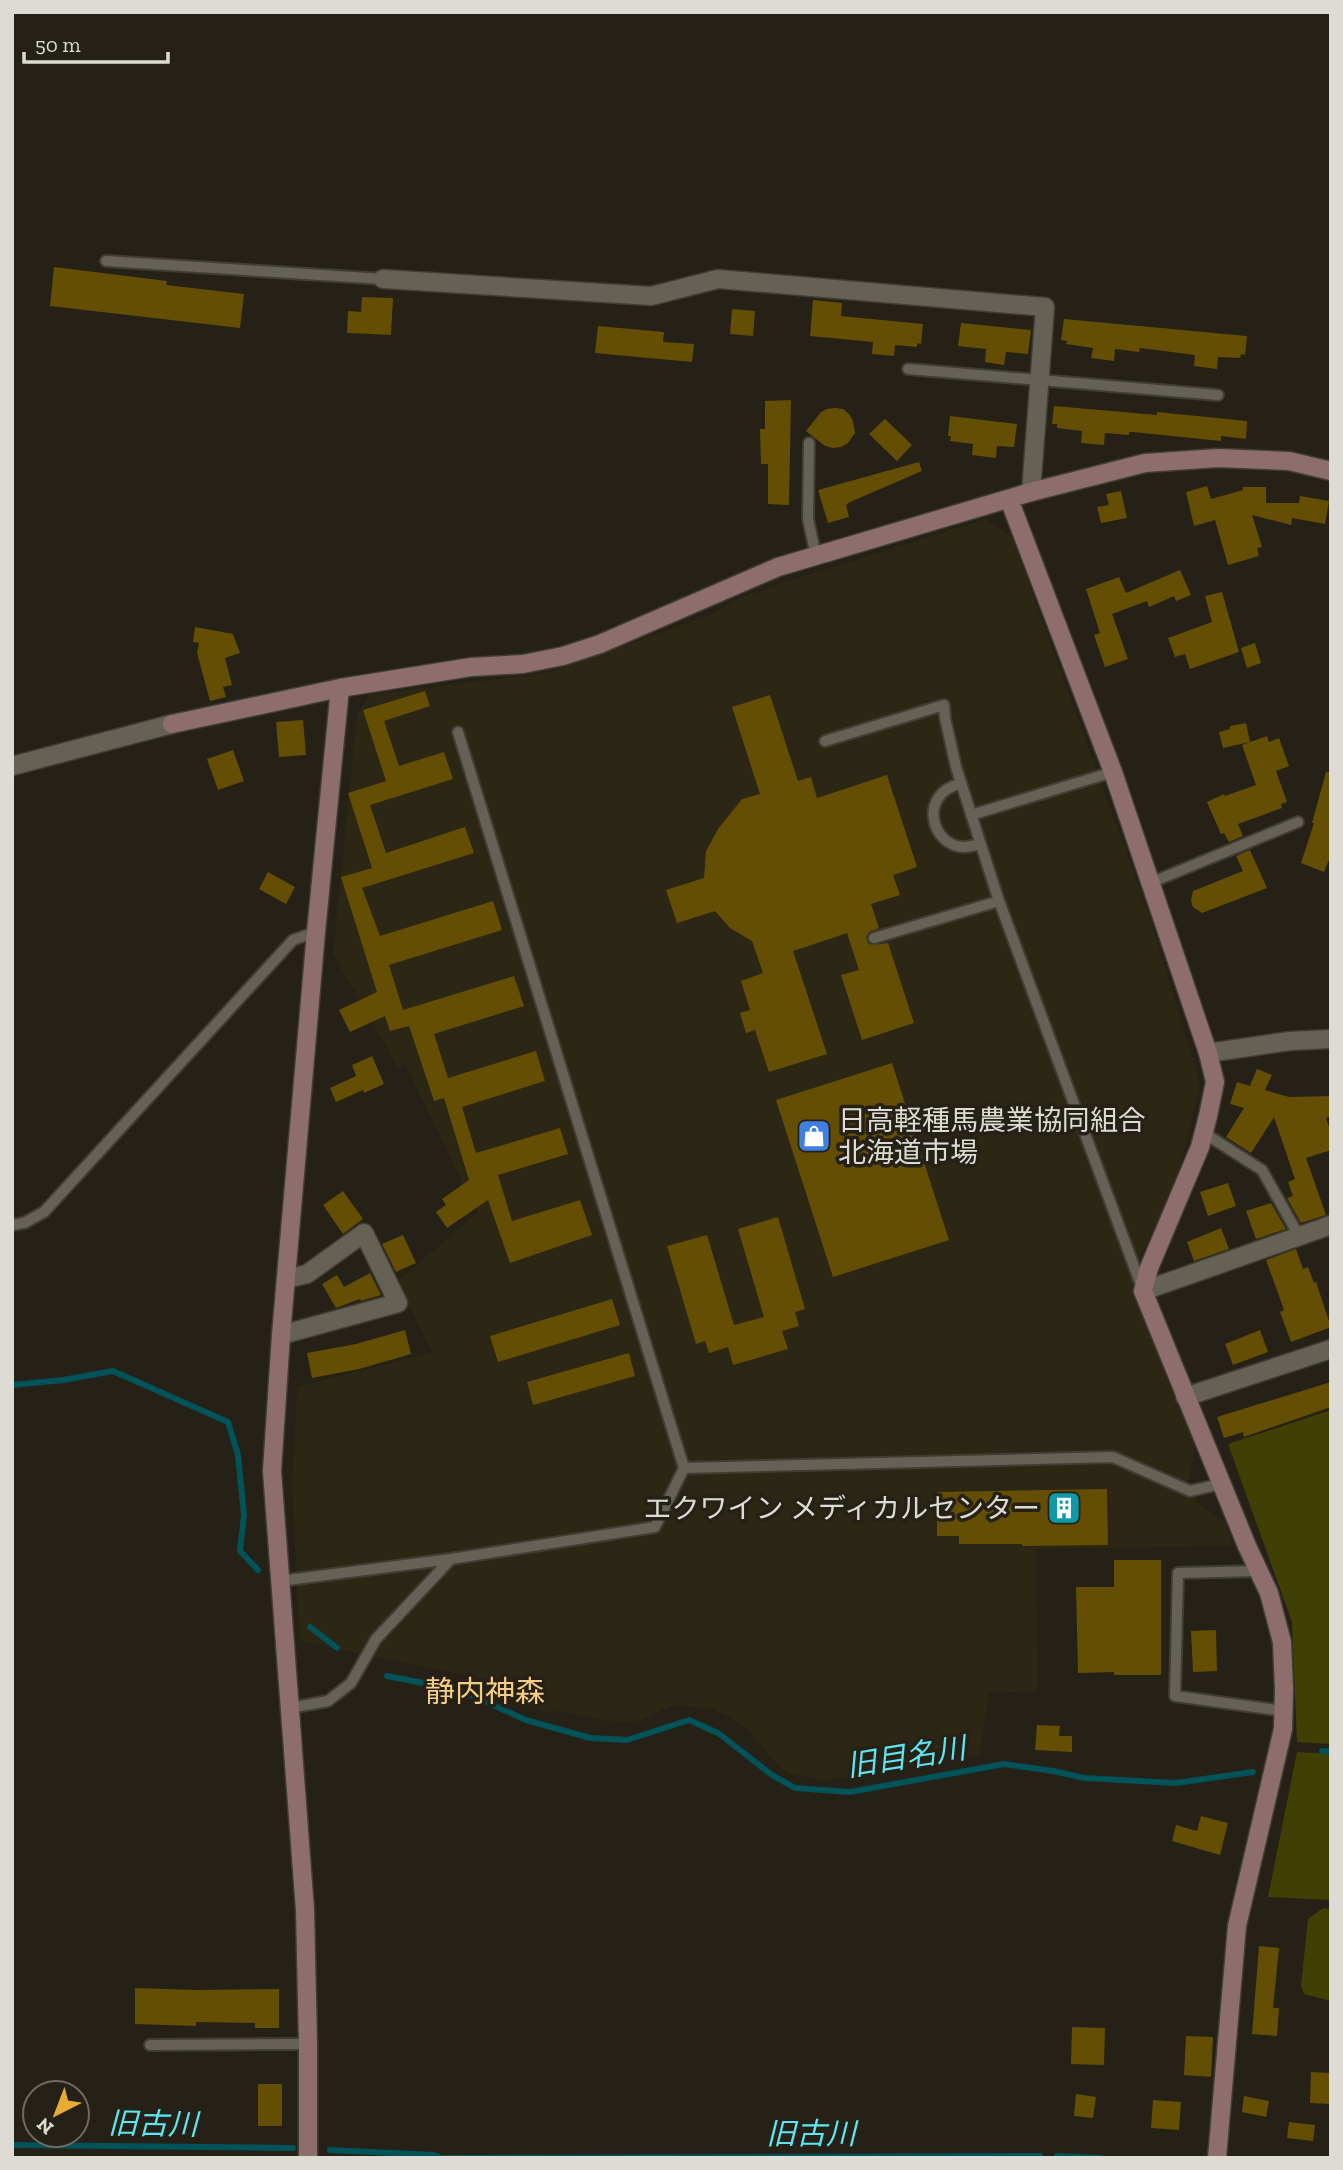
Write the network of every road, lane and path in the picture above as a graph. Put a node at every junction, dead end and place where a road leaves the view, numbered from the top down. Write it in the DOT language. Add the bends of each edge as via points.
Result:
graph roads {
  1 [pos="106,261"];
  2 [pos="383,279"];
  3 [pos="908,369"];
  4 [pos="1040,381"];
  5 [pos="1218,395"];
  6 [pos="809,443"];
  7 [pos="1331,471"];
  8 [pos="1031,492"];
  9 [pos="1009,499"];
  10 [pos="816,556"];
  11 [pos="340,688"];
  12 [pos="458,732"];
  13 [pos="825,741"];
  14 [pos="12,766"];
  15 [pos="1113,772"];
  16 [pos="961,783"];
  17 [pos="971,815"];
  18 [pos="1297,822"];
  19 [pos="980,844"];
  20 [pos="1150,883"];
  21 [pos="999,901"];
  22 [pos="316,932"];
  23 [pos="874,938"];
  24 [pos="1331,1039"];
  25 [pos="1208,1053"];
  26 [pos="1203,1133"];
  27 [pos="12,1225"];
  28 [pos="1331,1225"];
  29 [pos="1299,1236"];
  30 [pos="286,1279"];
  31 [pos="1143,1291"];
  32 [pos="281,1335"];
  33 [pos="1331,1349"];
  34 [pos="1185,1397"];
  35 [pos="684,1468"];
  36 [pos="1221,1484"];
  37 [pos="451,1559"];
  38 [pos="1259,1571"];
  39 [pos="280,1581"];
  40 [pos="290,1708"];
  41 [pos="1284,1711"];
  42 [pos="308,2044"];
  43 [pos="150,2045"];
  44 [pos="308,2158"];
  45 [pos="1217,2158"];
  1 -- 2 [label="lane"];
  2 -- 4 [label="street" via="651,296 718,279 1045,307"];
  3 -- 4 [label="lane"];
  4 -- 5 [label="lane"];
  4 -- 8 [label="street"];
  6 -- 10 [label="lane" via="808,519"];
  7 -- 8 [label="street" via="1289,461 1181,460 1145,463"];
  8 -- 9 [label="street"];
  9 -- 10 [label="street"];
  9 -- 15 [label="street"];
  10 -- 11 [label="street" via="778,567 564,656"];
  11 -- 14 [label="street" via="172,724"];
  11 -- 22 [label="street"];
  12 -- 35 [label="lane"];
  13 -- 16 [label="lane" via="944,705"];
  15 -- 17 [label="lane"];
  15 -- 20 [label="street"];
  16 -- 17 [label="lane"];
  16 -- 19 [label="lane" via="946,789 936,801 933,817 937,832 949,843"];
  17 -- 19 [label="lane"];
  18 -- 20 [label="lane"];
  19 -- 21 [label="lane"];
  20 -- 25 [label="street"];
  21 -- 23 [label="lane"];
  21 -- 31 [label="lane"];
  22 -- 27 [label="lane" via="293,940 44,1212"];
  22 -- 30 [label="street"];
  24 -- 25 [label="street"];
  25 -- 26 [label="street" via="1214,1082"];
  26 -- 29 [label="lane" via="1262,1170"];
  26 -- 31 [label="street"];
  28 -- 29 [label="street"];
  29 -- 31 [label="street"];
  30 -- 32 [label="street"];
  30 -- 32 [label="street" via="307,1274 364,1233 398,1303"];
  31 -- 34 [label="street"];
  32 -- 39 [label="street" via="272,1471"];
  33 -- 34 [label="street"];
  34 -- 36 [label="street"];
  35 -- 36 [label="lane" via="1113,1457 1190,1491"];
  35 -- 37 [label="lane" via="655,1527"];
  36 -- 38 [label="street"];
  37 -- 39 [label="lane"];
  37 -- 40 [label="lane" via="376,1639 351,1683 328,1701"];
  38 -- 41 [label="street" via="1282,1642"];
  38 -- 41 [label="lane" via="1178,1573 1175,1696"];
  39 -- 40 [label="street"];
  40 -- 42 [label="street" via="305,1909"];
  41 -- 45 [label="street" via="1237,1926"];
  42 -- 43 [label="lane"];
  42 -- 44 [label="street"];
}
